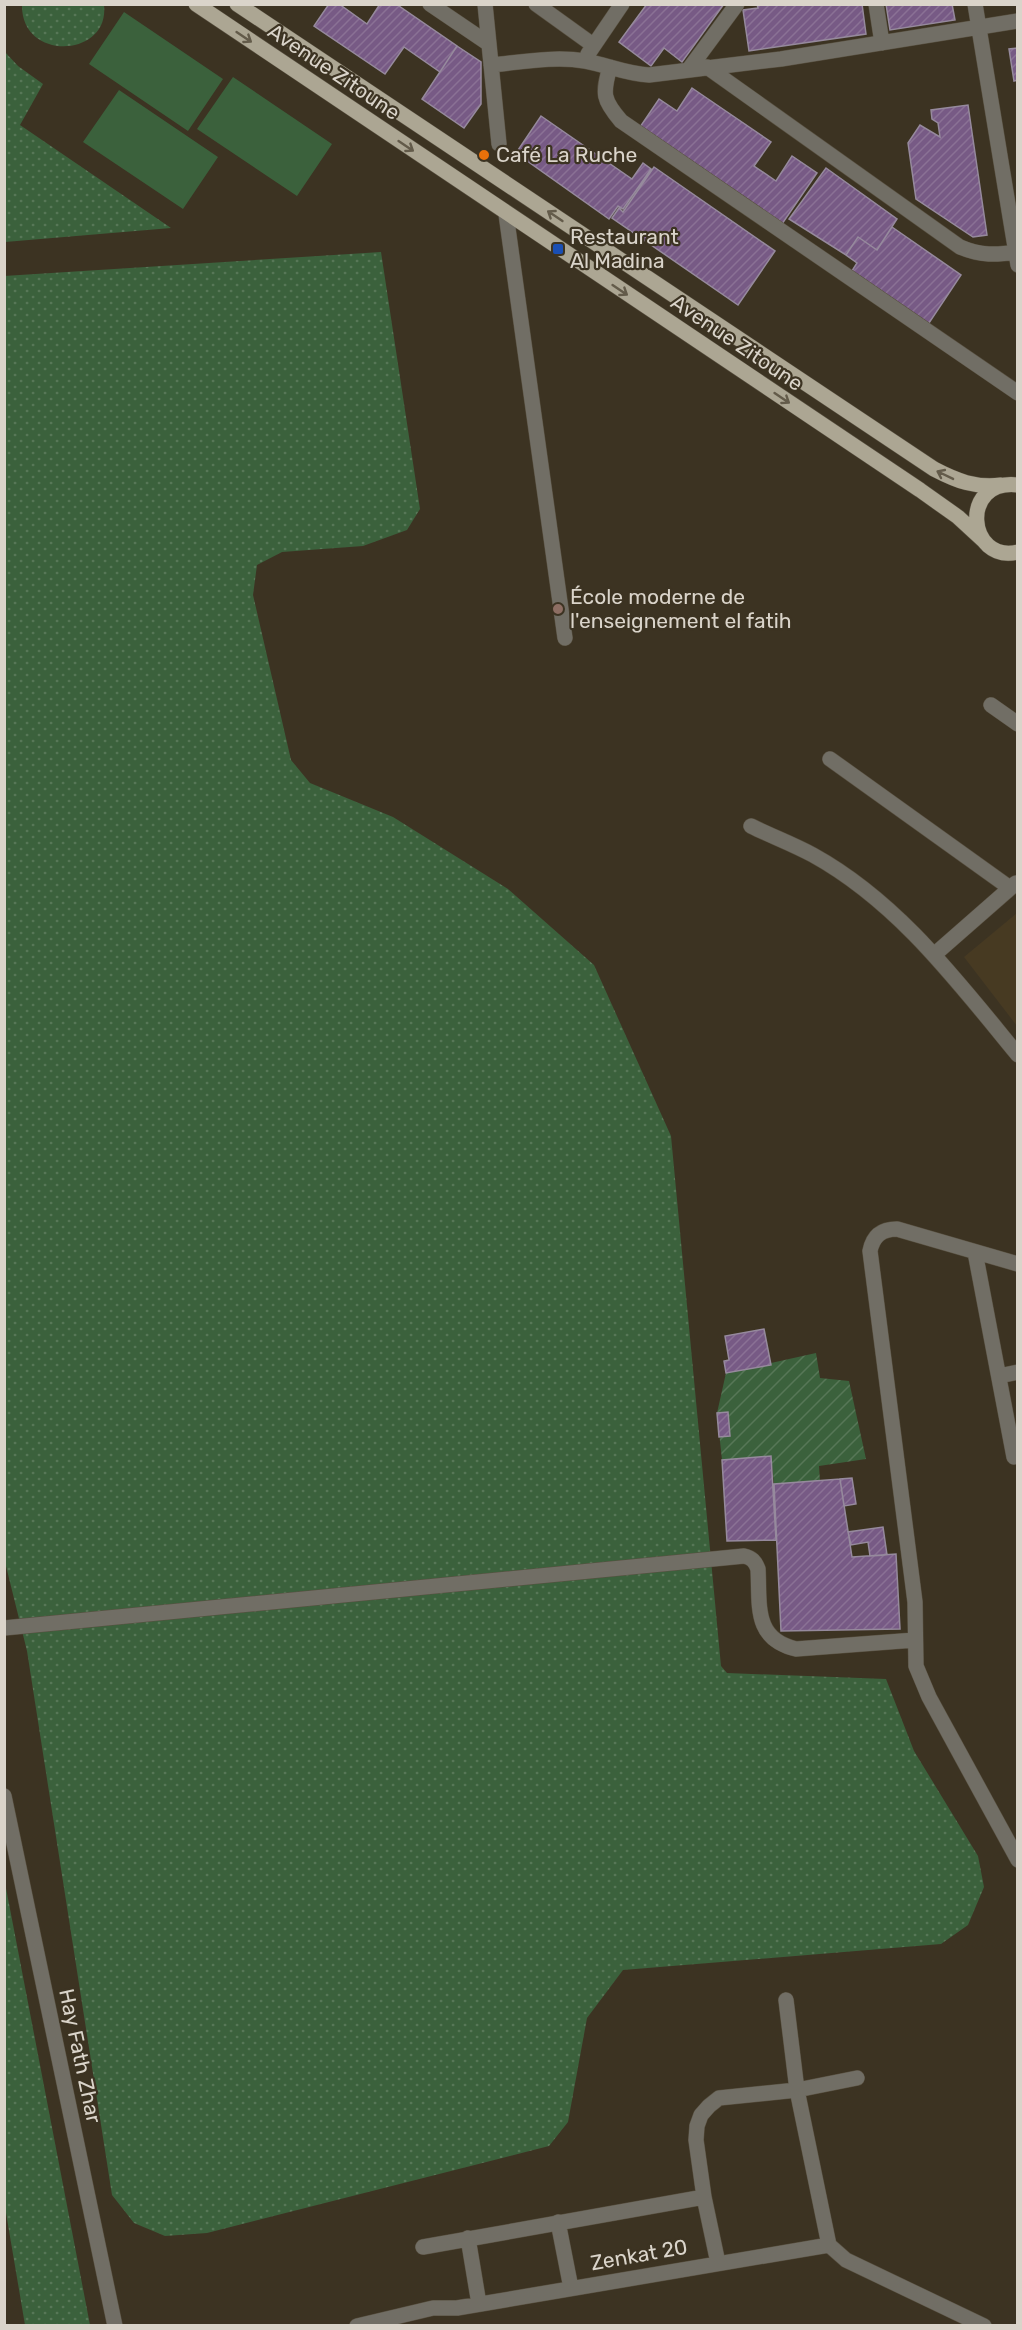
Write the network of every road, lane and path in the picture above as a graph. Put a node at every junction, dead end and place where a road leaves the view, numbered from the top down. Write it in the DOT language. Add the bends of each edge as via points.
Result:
graph roads {
  1 [pos="196,4"];
  2 [pos="237,4"];
  3 [pos="430,4"];
  4 [pos="485,4"];
  5 [pos="536,4"];
  6 [pos="622,4"];
  7 [pos="736,4"];
  8 [pos="876,4"];
  9 [pos="975,4"];
  10 [pos="1017,21"];
  11 [pos="979,28"];
  12 [pos="882,43"];
  13 [pos="489,44"];
  14 [pos="594,45"];
  15 [pos="583,61"];
  16 [pos="491,65"];
  17 [pos="707,67"];
  18 [pos="610,68"];
  19 [pos="689,69"];
  20 [pos="499,144"];
  21 [pos="506,214"];
  22 [pos="1017,257"];
  23 [pos="1017,393"];
  24 [pos="1010,483"];
  25 [pos="983,540"];
  26 [pos="1001,552"];
  27 [pos="1017,552"];
  28 [pos="1017,558"];
  29 [pos="565,638"];
  30 [pos="991,705"];
  31 [pos="1017,724"];
  32 [pos="830,759"];
  33 [pos="751,826"];
  34 [pos="1014,884"];
  35 [pos="935,954"];
  36 [pos="1017,1055"];
  37 [pos="975,1252"];
  38 [pos="1017,1264"];
  39 [pos="1017,1372"];
  40 [pos="999,1376"];
  41 [pos="1014,1457"];
  42 [pos="4,1628"];
  43 [pos="915,1640"];
  44 [pos="4,1796"];
  45 [pos="1017,1860"];
  46 [pos="786,2000"];
  47 [pos="857,2078"];
  48 [pos="797,2090"];
  49 [pos="704,2197"];
  50 [pos="558,2222"];
  51 [pos="468,2238"];
  52 [pos="829,2245"];
  53 [pos="423,2247"];
  54 [pos="718,2263"];
  55 [pos="571,2288"];
  56 [pos="478,2304"];
  57 [pos="116,2325"];
  58 [pos="357,2325"];
  59 [pos="984,2325"];
  1 -- 21 [label="main road, Avenue Zitoune, one-way"];
  24 -- 2 [label="main road, Avenue Zitoune, one-way" via="983,487 962,483 934,469"];
  3 -- 13 [label="street"];
  4 -- 13 [label="street"];
  5 -- 14 [label="street"];
  6 -- 14 [label="street"];
  7 -- 19 [label="street"];
  8 -- 12 [label="street"];
  9 -- 11 [label="street"];
  10 -- 11 [label="street"];
  11 -- 12 [label="street"];
  11 -- 22 [label="street"];
  12 -- 17 [label="street"];
  13 -- 16 [label="street"];
  14 -- 15 [label="street"];
  15 -- 16 [label="street"];
  15 -- 18 [label="street"];
  16 -- 20 [label="street"];
  17 -- 19 [label="street"];
  17 -- 22 [label="street" via="960,247 974,253"];
  18 -- 19 [label="street" via="634,74"];
  18 -- 23 [label="street" via="605,98 621,121"];
  21 -- 25 [label="main road, Avenue Zitoune, one-way" via="920,490"];
  21 -- 29 [label="street"];
  24 -- 25 [label="main road" via="991,490 977,508 977,530"];
  25 -- 26 [label="main road, Avenue Zitoune"];
  26 -- 27 [label="main road"];
  26 -- 28 [label="main road"];
  30 -- 31 [label="street"];
  32 -- 34 [label="street"];
  33 -- 35 [label="street" via="813,855 875,897"];
  34 -- 35 [label="street"];
  35 -- 36 [label="street"];
  37 -- 38 [label="street"];
  37 -- 40 [label="street"];
  37 -- 43 [label="street" via="897,1229 878,1234 870,1251 915,1602"];
  39 -- 40 [label="street"];
  40 -- 41 [label="street"];
  42 -- 43 [label="street" via="744,1557 756,1562 758,1569 762,1624 782,1646 796,1649"];
  43 -- 45 [label="street" via="921,1682"];
  44 -- 57 [label="street, Hay Fath Zhar"];
  46 -- 48 [label="street"];
  47 -- 48 [label="street"];
  48 -- 49 [label="street" via="719,2098 709,2106 697,2126 696,2140"];
  48 -- 52 [label="street"];
  49 -- 50 [label="street"];
  49 -- 54 [label="street"];
  50 -- 51 [label="street"];
  50 -- 55 [label="street"];
  51 -- 53 [label="street"];
  51 -- 56 [label="street"];
  52 -- 54 [label="street, Zenkat 20"];
  52 -- 59 [label="street" via="846,2260"];
  54 -- 55 [label="street, Zenkat 20"];
  55 -- 56 [label="street, Zenkat 20"];
  56 -- 58 [label="street, Zenkat 20" via="434,2308"];
}
